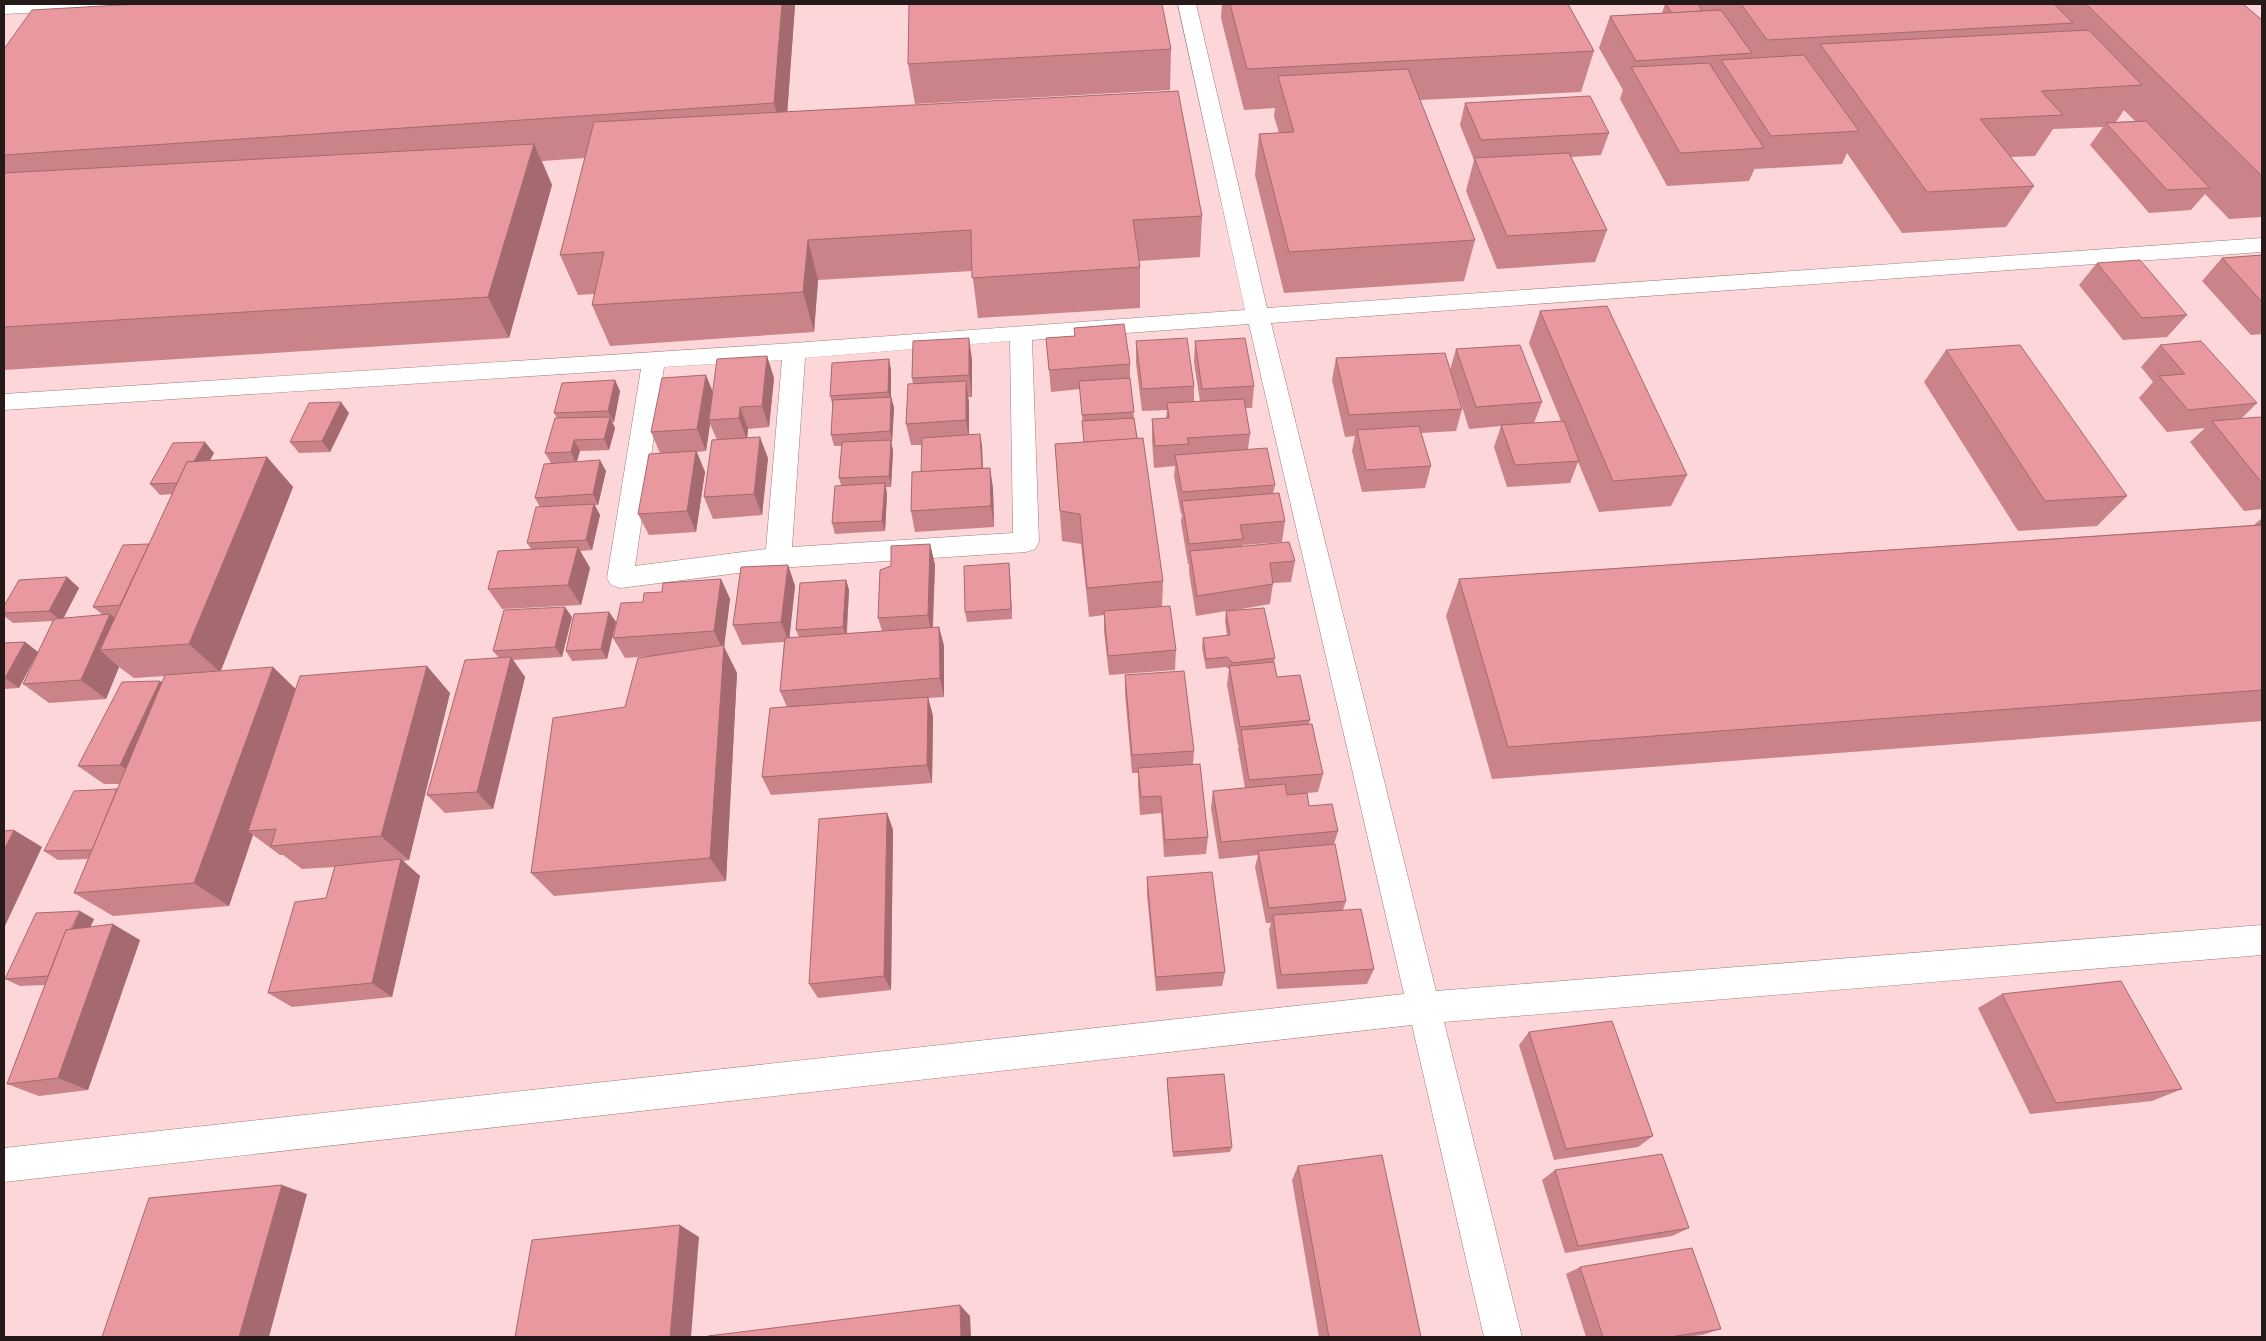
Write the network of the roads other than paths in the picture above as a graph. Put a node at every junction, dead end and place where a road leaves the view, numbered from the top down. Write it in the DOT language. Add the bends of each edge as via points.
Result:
graph roads {
  1 [pos="121,4"];
  2 [pos="1187,4"];
  3 [pos="4,9"];
  4 [pos="2262,245"];
  5 [pos="1258,317"];
  6 [pos="1021,333"];
  7 [pos="794,351"];
  8 [pos="654,359"];
  9 [pos="4,402"];
  10 [pos="778,558"];
  11 [pos="2262,940"];
  12 [pos="1424,1008"];
  13 [pos="4,1165"];
  14 [pos="1503,1337"];
  1 -- 3 [label="street"];
  2 -- 5 [label="street"];
  4 -- 5 [label="street"];
  5 -- 6 [label="street"];
  5 -- 12 [label="street"];
  6 -- 7 [label="street"];
  6 -- 10 [label="street" via="1026,542"];
  7 -- 8 [label="street"];
  7 -- 10 [label="street"];
  8 -- 9 [label="street"];
  8 -- 10 [label="street" via="620,578"];
  11 -- 12 [label="street"];
  12 -- 13 [label="street"];
  12 -- 14 [label="street"];
}
